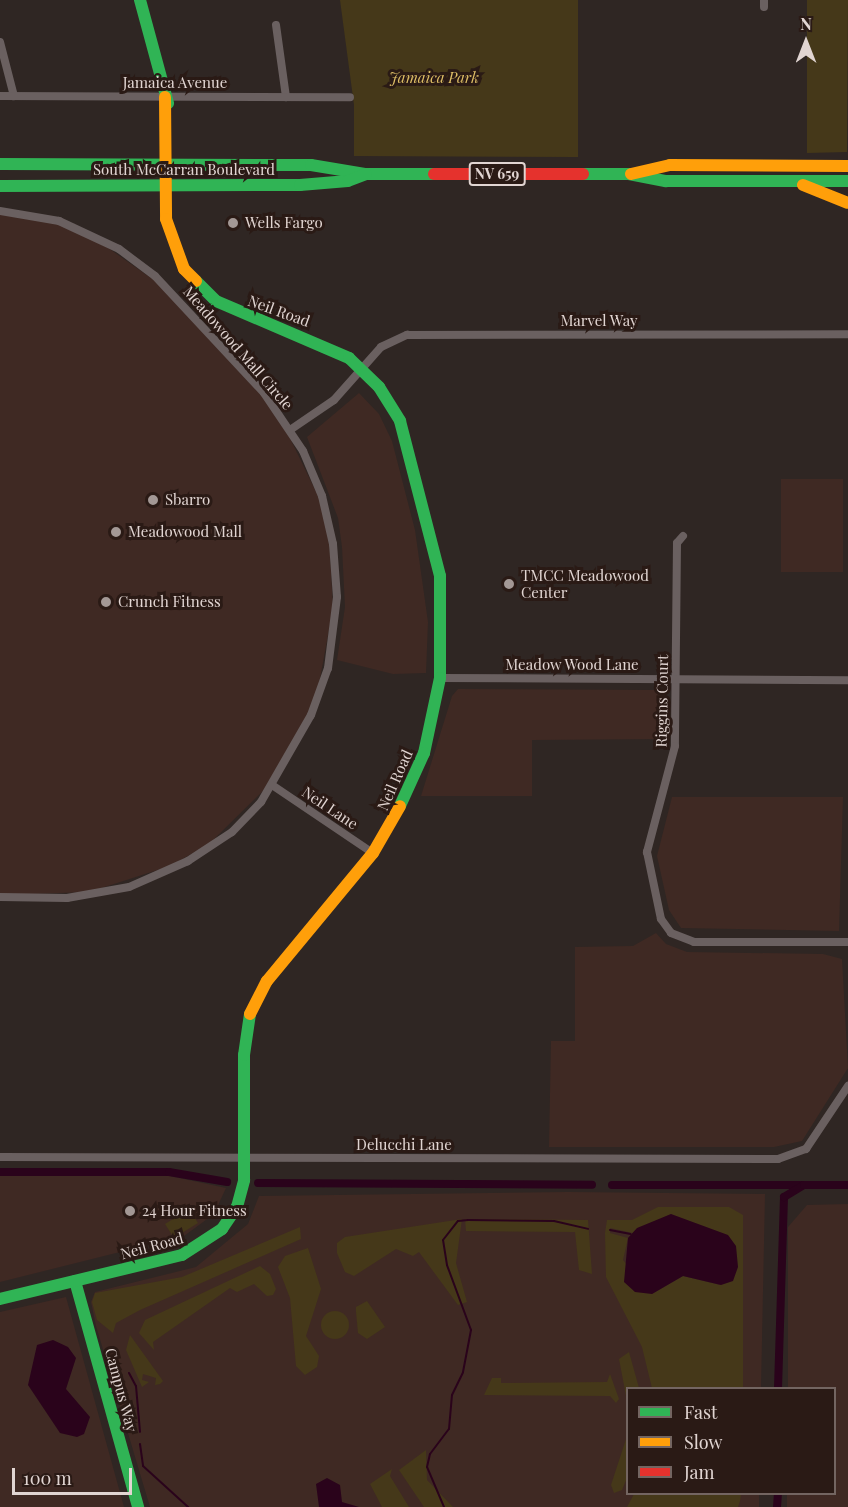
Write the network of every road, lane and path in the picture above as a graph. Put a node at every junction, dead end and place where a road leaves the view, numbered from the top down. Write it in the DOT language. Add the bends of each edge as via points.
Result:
graph roads {
  1 [pos="140,0"];
  2 [pos="276,25"];
  3 [pos="0,42"];
  4 [pos="0,96"];
  5 [pos="14,96"];
  6 [pos="165,97"];
  7 [pos="286,97"];
  8 [pos="350,97"];
  9 [pos="848,160"];
  10 [pos="0,164"];
  11 [pos="166,164"];
  12 [pos="827,166"];
  13 [pos="848,166"];
  14 [pos="366,174"];
  15 [pos="629,174"];
  16 [pos="783,181"];
  17 [pos="848,181"];
  18 [pos="166,185"];
  19 [pos="0,186"];
  20 [pos="848,204"];
  21 [pos="0,211"];
  22 [pos="848,334"];
  23 [pos="363,369"];
  24 [pos="290,430"];
  25 [pos="683,536"];
  26 [pos="440,678"];
  27 [pos="676,679"];
  28 [pos="848,680"];
  29 [pos="272,785"];
  30 [pos="373,853"];
  31 [pos="0,897"];
  32 [pos="848,942"];
  33 [pos="848,1086"];
  34 [pos="0,1157"];
  35 [pos="244,1158"];
  36 [pos="75,1281"];
  37 [pos="0,1299"];
  38 [pos="138,1507"];
  1 -- 6 [label="street, Neil Road"];
  2 -- 7 [label="street"];
  3 -- 5 [label="street"];
  4 -- 5 [label="street, Jamaica Avenue"];
  5 -- 6 [label="street, Jamaica Avenue"];
  6 -- 7 [label="street, Jamaica Avenue"];
  6 -- 11 [label="street, Neil Road"];
  7 -- 8 [label="street, Jamaica Avenue"];
  9 -- 12 [label="street"];
  10 -- 11 [label="street, South McCarran Boulevard / NV 659"];
  11 -- 14 [label="street, South McCarran Boulevard / NV 659" via="311,165"];
  11 -- 18 [label="street, Neil Road"];
  12 -- 13 [label="street, South McCarran Boulevard / NV 659"];
  12 -- 15 [label="street, South McCarran Boulevard / NV 659" via="670,165"];
  14 -- 15 [label="street, South McCarran Boulevard / NV 659"];
  14 -- 18 [label="street, South McCarran Boulevard / NV 659" via="332,183"];
  15 -- 16 [label="street, South McCarran Boulevard / NV 659" via="666,181"];
  16 -- 17 [label="street, South McCarran Boulevard / NV 659"];
  16 -- 20 [label="street" via="826,192"];
  18 -- 19 [label="street, South McCarran Boulevard / NV 659"];
  18 -- 23 [label="street, Neil Road" via="172,247 205,293 234,310 324,344"];
  21 -- 24 [label="street, Meadowood Mall Circle" via="78,228 139,263 258,387"];
  22 -- 23 [label="street, Marvel Way" via="407,335 389,341"];
  23 -- 24 [label="street, Marvel Way" via="334,400"];
  23 -- 26 [label="street, Neil Road" via="393,407 410,449 440,576"];
  24 -- 29 [label="street, Meadowood Mall Circle" via="322,496 333,544 337,597 332,645 320,692"];
  25 -- 27 [label="street, Riggins Court" via="677,543"];
  26 -- 27 [label="street, Meadow Wood Lane"];
  26 -- 30 [label="street, Neil Road" via="424,753 402,805"];
  27 -- 28 [label="street, Meadow Wood Lane"];
  27 -- 32 [label="street, Riggins Court" via="673,761 652,822 647,852 665,926 677,937 694,942"];
  29 -- 30 [label="street, Neil Lane"];
  29 -- 31 [label="street, Meadowood Mall Circle" via="247,818 218,844 148,880 87,896"];
  30 -- 35 [label="street, Neil Road" via="275,971 250,1013 244,1055"];
  33 -- 35 [label="street, Delucchi Lane" via="807,1149 778,1159"];
  34 -- 35 [label="street, Delucchi Lane"];
  35 -- 36 [label="street, Neil Road" via="237,1207 204,1245 169,1259"];
  36 -- 37 [label="street, Neil Road"];
  36 -- 38 [label="street, Campus Way"];
}
